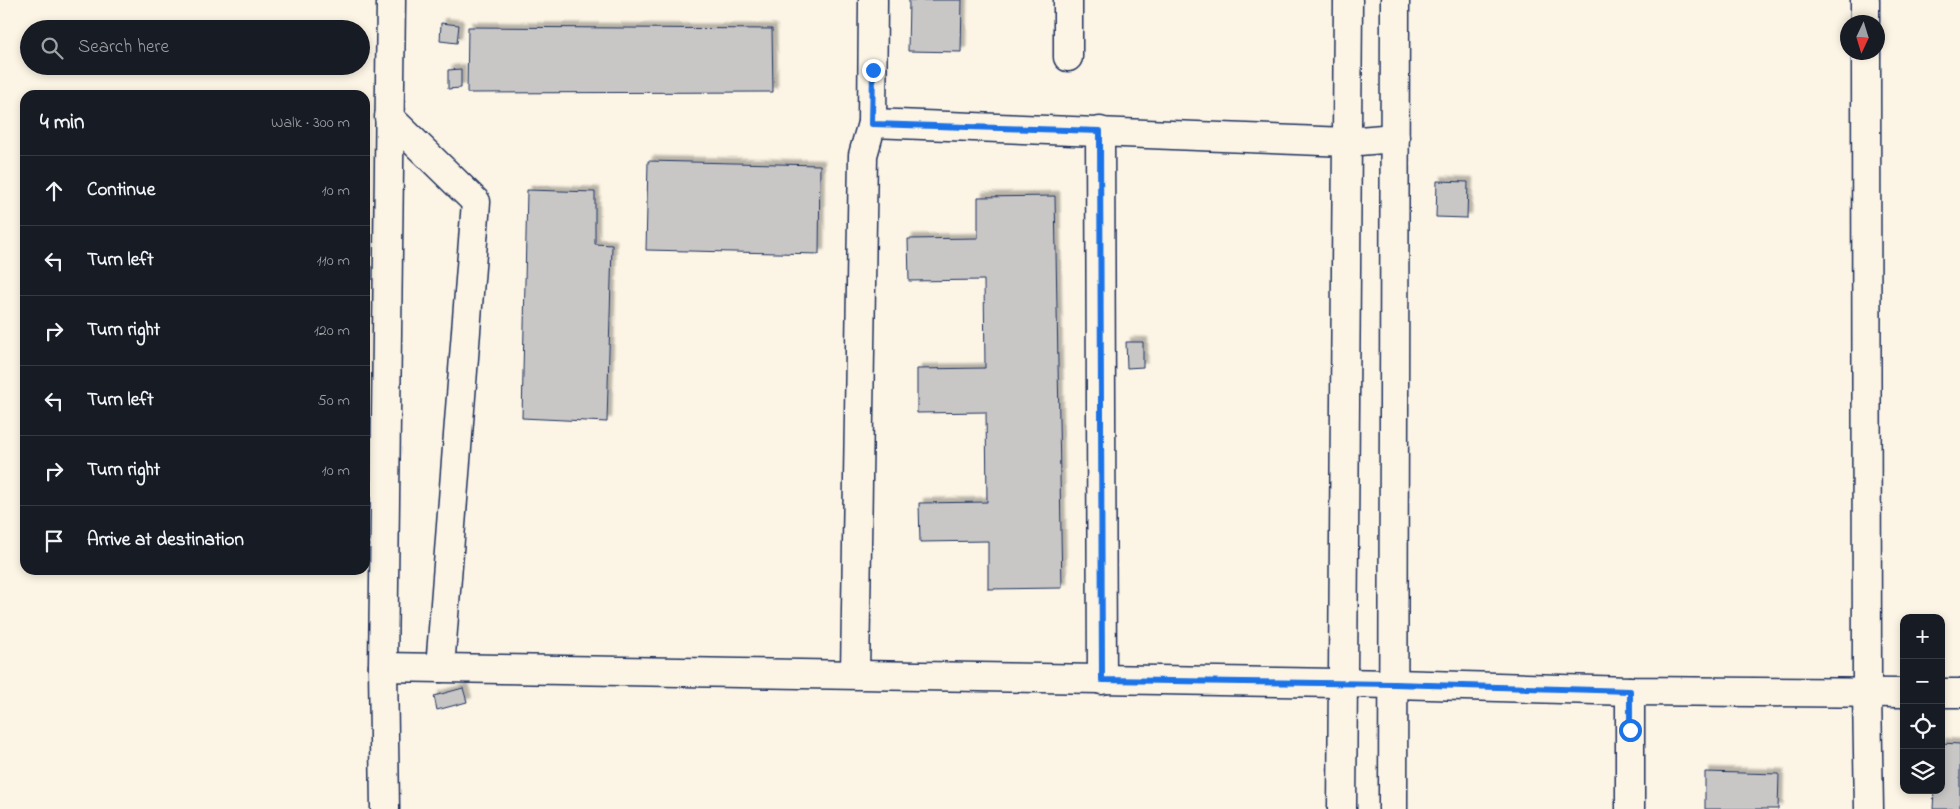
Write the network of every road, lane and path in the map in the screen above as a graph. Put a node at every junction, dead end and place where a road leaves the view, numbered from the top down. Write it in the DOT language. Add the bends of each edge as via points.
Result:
graph roads {
  1 [pos="391,0"];
  2 [pos="874,0"];
  3 [pos="1068,0"];
  4 [pos="1348,0"];
  5 [pos="1395,0"];
  6 [pos="1865,0"];
  7 [pos="1865,15"];
  8 [pos="1068,56"];
  9 [pos="1866,60"];
  10 [pos="390,117"];
  11 [pos="872,124"];
  12 [pos="1100,131"];
  13 [pos="1395,138"];
  14 [pos="1347,142"];
  15 [pos="383,667"];
  16 [pos="440,668"];
  17 [pos="855,674"];
  18 [pos="1102,680"];
  19 [pos="1342,683"];
  20 [pos="1394,684"];
  21 [pos="1630,691"];
  22 [pos="1960,692"];
  23 [pos="1900,693"];
  24 [pos="1945,693"];
  25 [pos="1867,694"];
  26 [pos="385,809"];
  27 [pos="1342,809"];
  28 [pos="1394,809"];
  29 [pos="1630,809"];
  30 [pos="1870,809"];
  1 -- 10 [label="street"];
  2 -- 11 [label="street"];
  3 -- 8 [label="street"];
  4 -- 14 [label="street"];
  5 -- 13 [label="street"];
  6 -- 7 [label="street"];
  9 -- 25 [label="street"];
  10 -- 15 [label="street"];
  10 -- 16 [label="street" via="476,202"];
  11 -- 12 [label="street"];
  11 -- 17 [label="street" via="863,156"];
  12 -- 14 [label="street"];
  12 -- 18 [label="street"];
  13 -- 14 [label="street"];
  13 -- 20 [label="street"];
  14 -- 19 [label="street"];
  15 -- 16 [label="street"];
  15 -- 26 [label="street"];
  16 -- 17 [label="street"];
  17 -- 18 [label="street"];
  18 -- 19 [label="street"];
  19 -- 20 [label="street"];
  19 -- 27 [label="street"];
  20 -- 21 [label="street"];
  20 -- 28 [label="street"];
  21 -- 25 [label="street"];
  21 -- 29 [label="street"];
  22 -- 24 [label="street"];
  23 -- 25 [label="street"];
  25 -- 30 [label="street"];
}
